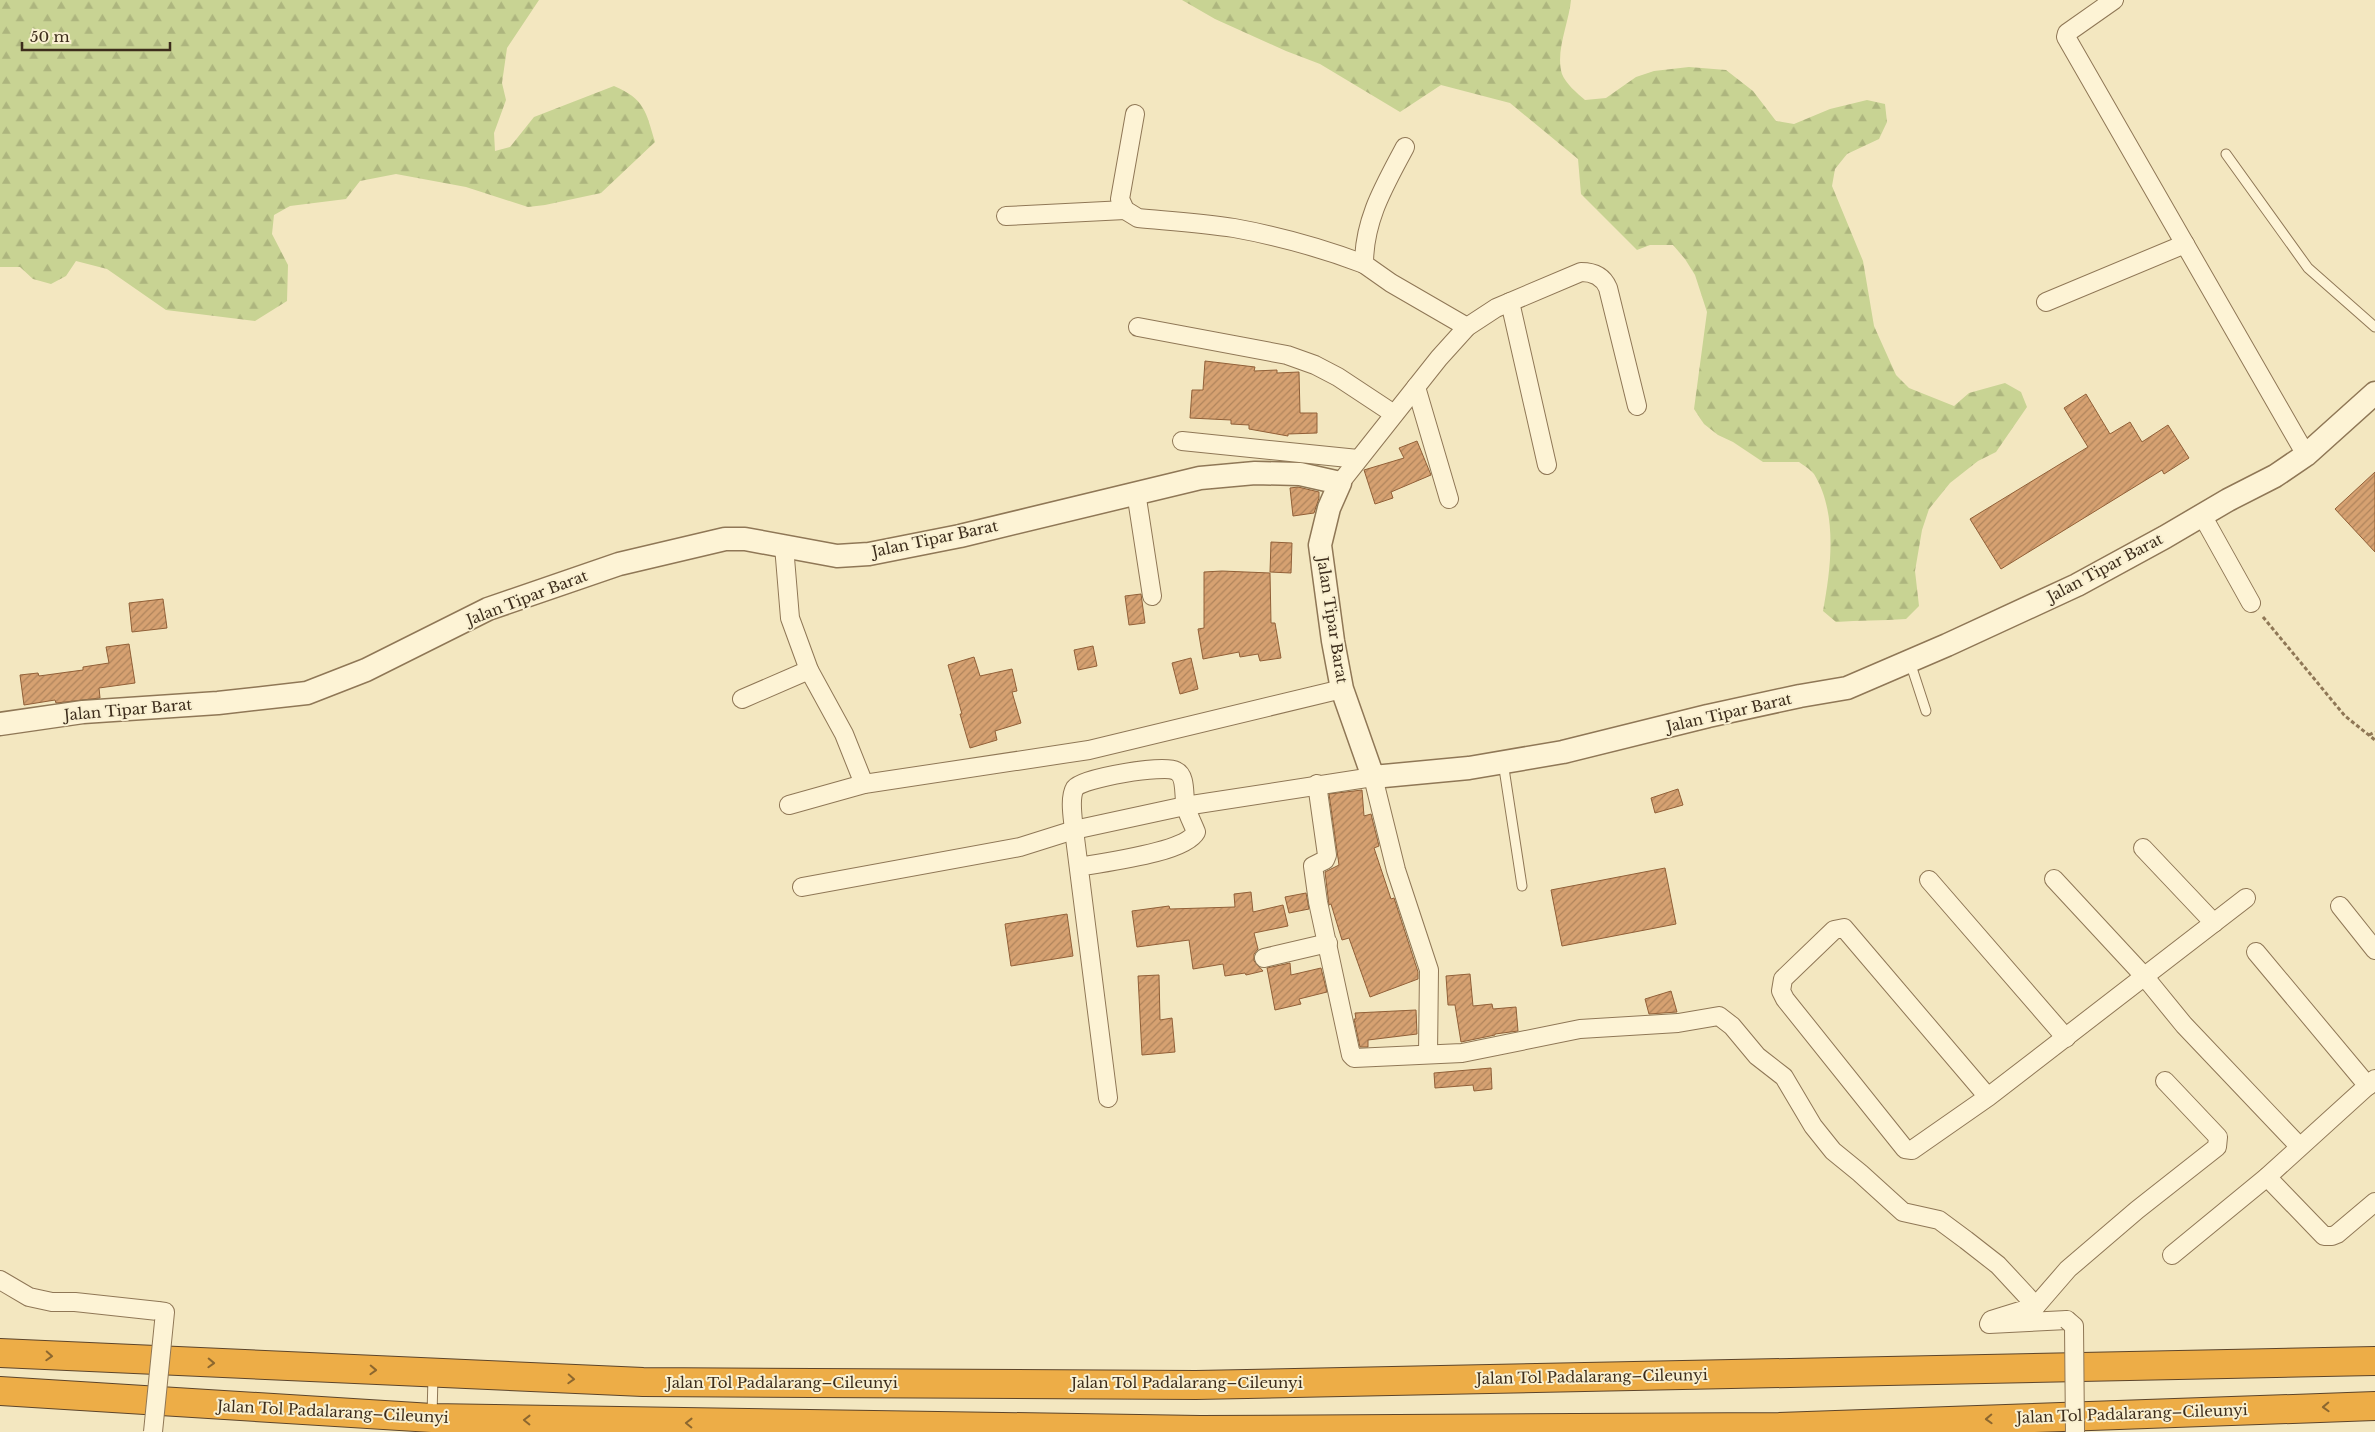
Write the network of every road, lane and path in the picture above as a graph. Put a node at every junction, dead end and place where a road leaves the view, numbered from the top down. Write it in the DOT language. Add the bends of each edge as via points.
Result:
graph roads {
  1 [pos="2114,0"];
  2 [pos="1136,114"];
  3 [pos="1405,147"];
  4 [pos="2226,154"];
  5 [pos="1125,210"];
  6 [pos="1006,216"];
  7 [pos="2185,244"];
  8 [pos="1364,264"];
  9 [pos="1510,302"];
  10 [pos="2046,302"];
  11 [pos="1138,327"];
  12 [pos="1467,327"];
  13 [pos="2375,328"];
  14 [pos="1416,387"];
  15 [pos="2375,393"];
  16 [pos="1637,406"];
  17 [pos="1394,414"];
  18 [pos="1182,441"];
  19 [pos="2306,455"];
  20 [pos="1358,459"];
  21 [pos="1547,465"];
  22 [pos="1340,482"];
  23 [pos="1136,492"];
  24 [pos="1449,499"];
  25 [pos="2202,515"];
  26 [pos="784,546"];
  27 [pos="1152,596"];
  28 [pos="2251,603"];
  29 [pos="1910,661"];
  30 [pos="809,670"];
  31 [pos="1342,689"];
  32 [pos="742,699"];
  33 [pos="1926,711"];
  34 [pos="0,724"];
  35 [pos="2375,732"];
  36 [pos="2369,735"];
  37 [pos="2375,740"];
  38 [pos="1503,762"];
  39 [pos="1374,777"];
  40 [pos="864,784"];
  41 [pos="1317,784"];
  42 [pos="789,805"];
  43 [pos="1185,806"];
  44 [pos="1074,830"];
  45 [pos="2143,848"];
  46 [pos="1079,867"];
  47 [pos="2054,879"];
  48 [pos="1929,880"];
  49 [pos="1522,886"];
  50 [pos="802,887"];
  51 [pos="2246,898"];
  52 [pos="2340,906"];
  53 [pos="2214,923"];
  54 [pos="1328,943"];
  55 [pos="2375,950"];
  56 [pos="2256,952"];
  57 [pos="1264,958"];
  58 [pos="2144,976"];
  59 [pos="2066,1038"];
  60 [pos="1428,1054"];
  61 [pos="2165,1080"];
  62 [pos="2371,1083"];
  63 [pos="1988,1097"];
  64 [pos="1108,1098"];
  65 [pos="2299,1146"];
  66 [pos="2267,1177"];
  67 [pos="2375,1202"];
  68 [pos="2172,1255"];
  69 [pos="0,1280"];
  70 [pos="2036,1306"];
  71 [pos="0,1353"];
  72 [pos="2375,1361"];
  73 [pos="433,1373"];
  74 [pos="0,1391"];
  75 [pos="2375,1406"];
  76 [pos="432,1418"];
  77 [pos="152,1432"];
  78 [pos="2075,1432"];
  1 -- 7 [label="street" via="2067,33 2066,37"];
  2 -- 5 [label="street" via="1120,200"];
  3 -- 8 [label="street" via="1370,219 1364,238"];
  4 -- 13 [label="lane" via="2308,268"];
  5 -- 6 [label="street"];
  5 -- 8 [label="street" via="1138,218 1233,228 1274,236"];
  7 -- 10 [label="street"];
  7 -- 19 [label="street"];
  8 -- 12 [label="street"];
  9 -- 12 [label="street"];
  9 -- 16 [label="street" via="1581,272 1589,272 1605,281"];
  9 -- 21 [label="street"];
  11 -- 17 [label="street" via="1287,355 1338,377"];
  12 -- 14 [label="street"];
  14 -- 17 [label="street"];
  14 -- 24 [label="street"];
  15 -- 19 [label="street, Jalan Tipar Barat"];
  17 -- 20 [label="street"];
  18 -- 20 [label="street"];
  19 -- 25 [label="street, Jalan Tipar Barat" via="2275,476"];
  20 -- 22 [label="street"];
  22 -- 23 [label="street, Jalan Tipar Barat" via="1300,474 1255,473 1200,478"];
  22 -- 31 [label="street, Jalan Tipar Barat" via="1329,508 1320,545"];
  23 -- 26 [label="street, Jalan Tipar Barat" via="960,536 869,554 836,556"];
  23 -- 27 [label="street"];
  25 -- 28 [label="street"];
  25 -- 29 [label="street, Jalan Tipar Barat" via="2077,584"];
  26 -- 30 [label="street" via="790,618"];
  26 -- 34 [label="street, Jalan Tipar Barat" via="725,539 619,564 488,609 366,670 307,692 228,702 83,712"];
  28 -- 36 [label="path" via="2345,716"];
  29 -- 33 [label="lane"];
  29 -- 38 [label="street, Jalan Tipar Barat" via="1847,688 1708,716 1564,752"];
  30 -- 32 [label="street"];
  30 -- 40 [label="street" via="844,734"];
  31 -- 39 [label="street, Jalan Tipar Barat"];
  31 -- 40 [label="street" via="1089,750"];
  35 -- 36 [label="path"];
  36 -- 37 [label="path"];
  38 -- 39 [label="street, Jalan Tipar Barat"];
  38 -- 49 [label="lane"];
  39 -- 41 [label="street"];
  39 -- 60 [label="street" via="1396,870 1431,979"];
  40 -- 42 [label="street"];
  41 -- 43 [label="street"];
  41 -- 54 [label="street" via="1327,855 1325,860 1313,866"];
  43 -- 44 [label="street"];
  43 -- 44 [label="street" via="1180,774 1176,770 1166,768 1086,781 1072,794"];
  43 -- 46 [label="street" via="1196,832 1188,842 1170,850"];
  44 -- 46 [label="street"];
  44 -- 50 [label="street" via="1020,847"];
  45 -- 53 [label="street"];
  46 -- 64 [label="street"];
  47 -- 58 [label="street"];
  48 -- 59 [label="street"];
  51 -- 53 [label="street"];
  52 -- 55 [label="street"];
  53 -- 58 [label="street"];
  54 -- 57 [label="street"];
  54 -- 60 [label="street" via="1351,1055 1354,1058"];
  56 -- 62 [label="street"];
  58 -- 59 [label="street"];
  58 -- 65 [label="street" via="2184,1025"];
  59 -- 63 [label="street"];
  60 -- 70 [label="street" via="1501,1046 1580,1029 1678,1023 1719,1016 1732,1026 1757,1056 1784,1077 1812,1126 1833,1151 1903,1212 1940,1220 1998,1265"];
  61 -- 70 [label="street" via="2218,1137 2217,1147 2068,1269"];
  62 -- 65 [label="street"];
  63 -- 63 [label="street" via="1844,928 1834,930 1783,979 1781,990 1785,999 1905,1149 1918,1148"];
  65 -- 66 [label="street"];
  66 -- 67 [label="street" via="2324,1236 2337,1234"];
  66 -- 68 [label="street"];
  69 -- 77 [label="street, bridge" via="29,1297 52,1302 165,1312"];
  70 -- 78 [label="street, bridge" via="1991,1320 1990,1324 2067,1320 2074,1326"];
  71 -- 73 [label="highway, Jalan Tol Padalarang–Cileunyi, one-way"];
  73 -- 72 [label="highway, Jalan Tol Padalarang–Cileunyi, one-way" via="643,1382 1196,1385"];
  73 -- 76 [label="lane"];
  74 -- 76 [label="highway, Jalan Tol Padalarang–Cileunyi"];
  75 -- 76 [label="highway, Jalan Tol Padalarang–Cileunyi, one-way" via="1769,1427 1200,1430"];
}
